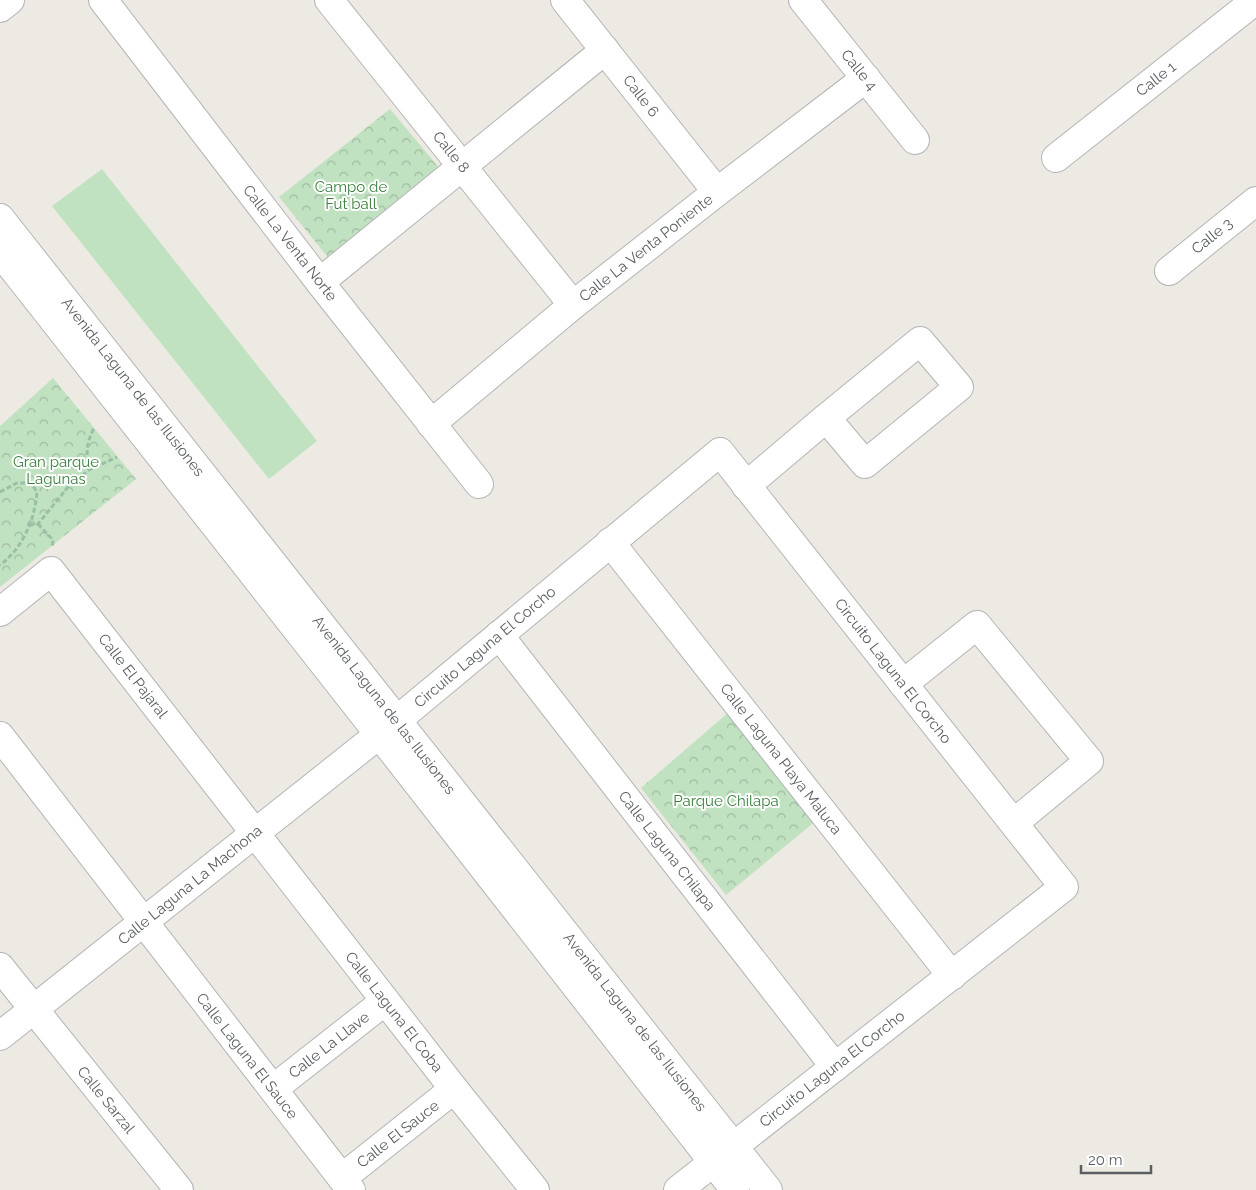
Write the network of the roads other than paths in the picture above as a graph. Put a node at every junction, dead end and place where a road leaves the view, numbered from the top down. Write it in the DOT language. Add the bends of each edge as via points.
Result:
graph roads {
  1 [pos="10,0"];
  2 [pos="103,0"];
  3 [pos="329,0"];
  4 [pos="565,0"];
  5 [pos="803,0"];
  6 [pos="1256,0"];
  7 [pos="0,8"];
  8 [pos="606,50"];
  9 [pos="866,78"];
  10 [pos="916,140"];
  11 [pos="1056,158"];
  12 [pos="462,166"];
  13 [pos="717,192"];
  14 [pos="1256,201"];
  15 [pos="0,218"];
  16 [pos="0,252"];
  17 [pos="1169,271"];
  18 [pos="320,282"];
  19 [pos="573,305"];
  20 [pos="135,408"];
  21 [pos="826,418"];
  22 [pos="431,424"];
  23 [pos="479,484"];
  24 [pos="746,486"];
  25 [pos="610,542"];
  26 [pos="0,612"];
  27 [pos="499,635"];
  28 [pos="903,684"];
  29 [pos="388,727"];
  30 [pos="0,736"];
  31 [pos="1014,823"];
  32 [pos="256,832"];
  33 [pos="144,922"];
  34 [pos="0,967"];
  35 [pos="952,976"];
  36 [pos="385,1001"];
  37 [pos="33,1009"];
  38 [pos="0,1036"];
  39 [pos="835,1067"];
  40 [pos="273,1089"];
  41 [pos="454,1089"];
  42 [pos="723,1154"];
  43 [pos="347,1184"];
  44 [pos="179,1190"];
  45 [pos="535,1190"];
  46 [pos="678,1190"];
  47 [pos="735,1190"];
  48 [pos="768,1190"];
  1 -- 7 [label="street"];
  2 -- 18 [label="street, Calle La Venta Norte"];
  3 -- 12 [label="street, Calle 8"];
  4 -- 8 [label="street, Calle 6"];
  5 -- 9 [label="street, Calle 4"];
  6 -- 11 [label="street, Calle 1"];
  8 -- 12 [label="street"];
  8 -- 13 [label="street, Calle 6"];
  9 -- 10 [label="street, Calle 4"];
  9 -- 13 [label="street, Calle La Venta Poniente"];
  12 -- 18 [label="street"];
  12 -- 19 [label="street, Calle 8"];
  13 -- 19 [label="street, Calle La Venta Poniente"];
  14 -- 17 [label="street, Calle 3"];
  15 -- 20 [label="street, Avenida Laguna de las Ilusiones"];
  16 -- 20 [label="street, Avenida Laguna de las Ilusiones"];
  18 -- 22 [label="street, Calle La Venta Norte"];
  19 -- 22 [label="street, Calle La Venta Poniente"];
  20 -- 29 [label="street, Avenida Laguna de las Ilusiones"];
  21 -- 21 [label="street" via="864,464 960,387 920,341"];
  21 -- 24 [label="street"];
  22 -- 23 [label="street, Calle La Venta Norte"];
  24 -- 25 [label="street, Circuito Laguna El Corcho" via="720,452"];
  24 -- 28 [label="street, Circuito Laguna El Corcho"];
  25 -- 27 [label="street, Circuito Laguna El Corcho"];
  25 -- 35 [label="street, Calle Laguna Playa Maluca"];
  26 -- 32 [label="street, Calle El Pajaral" via="51,570"];
  27 -- 29 [label="street, Circuito Laguna El Corcho"];
  27 -- 39 [label="street, Calle Laguna Chilapa"];
  28 -- 31 [label="street, Circuito Laguna El Corcho"];
  28 -- 31 [label="street" via="977,625 1089,761"];
  29 -- 32 [label="street, Calle Laguna La Machona"];
  29 -- 42 [label="street, Avenida Laguna de las Ilusiones"];
  30 -- 33 [label="street"];
  31 -- 35 [label="street, Circuito Laguna El Corcho" via="1064,887"];
  32 -- 33 [label="street, Calle Laguna La Machona"];
  32 -- 36 [label="street, Calle Laguna El Coba"];
  33 -- 37 [label="street, Calle Laguna La Machona"];
  33 -- 40 [label="street, Calle Laguna El Sauce"];
  34 -- 37 [label="street, Calle Sarzal"];
  35 -- 39 [label="street, Circuito Laguna El Corcho"];
  36 -- 40 [label="street, Calle La Llave"];
  36 -- 41 [label="street, Calle Laguna El Coba"];
  37 -- 38 [label="street, Calle Laguna La Machona"];
  37 -- 44 [label="street, Calle Sarzal"];
  39 -- 42 [label="street, Circuito Laguna El Corcho"];
  40 -- 43 [label="street, Calle Laguna El Sauce"];
  41 -- 43 [label="street, Calle El Sauce"];
  41 -- 45 [label="street, Calle Laguna El Coba"];
  42 -- 46 [label="street, Circuito Laguna El Corcho"];
  42 -- 47 [label="street, Avenida Laguna de las Ilusiones"];
  42 -- 48 [label="street, Avenida Laguna de las Ilusiones"];
}
